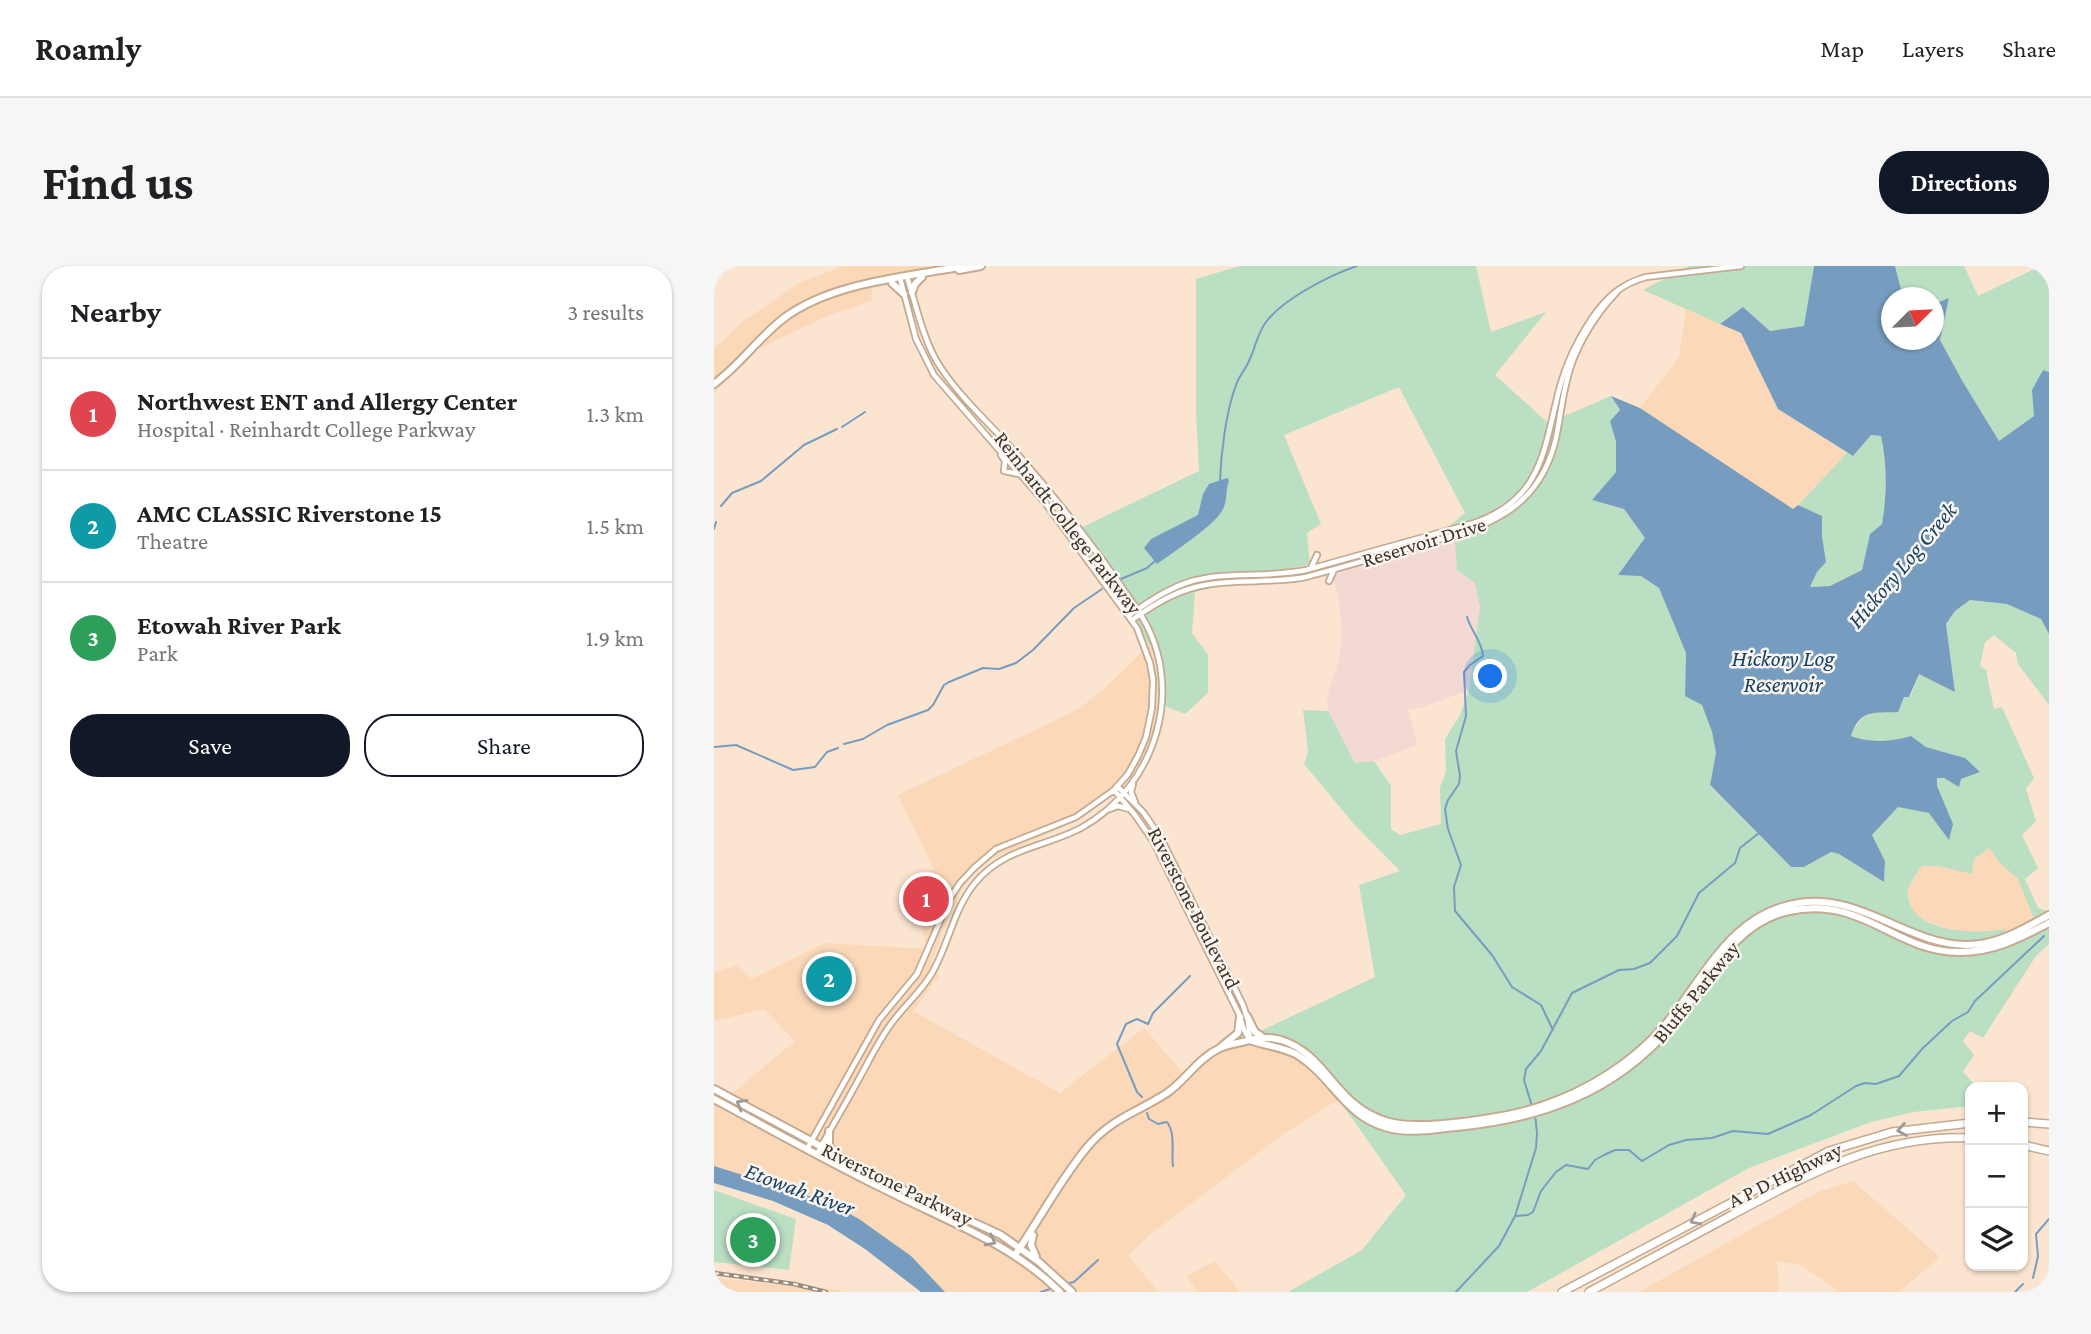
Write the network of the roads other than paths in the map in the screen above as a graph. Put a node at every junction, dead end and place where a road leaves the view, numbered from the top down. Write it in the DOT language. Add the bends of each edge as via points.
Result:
graph roads {
  1 [pos="962,266"];
  2 [pos="981,266"];
  3 [pos="1741,266"];
  4 [pos="922,277"];
  5 [pos="904,279"];
  6 [pos="892,283"];
  7 [pos="1622,288"];
  8 [pos="912,292"];
  9 [pos="833,293"];
  10 [pos="904,294"];
  11 [pos="714,384"];
  12 [pos="989,437"];
  13 [pos="1023,476"];
  14 [pos="1317,555"];
  15 [pos="1336,568"];
  16 [pos="1311,569"];
  17 [pos="1329,581"];
  18 [pos="1124,591"];
  19 [pos="1156,601"];
  20 [pos="1139,612"];
  21 [pos="1130,618"];
  22 [pos="1153,641"];
  23 [pos="1135,780"];
  24 [pos="1115,788"];
  25 [pos="1122,796"];
  26 [pos="1140,809"];
  27 [pos="1106,810"];
  28 [pos="1131,810"];
  29 [pos="2049,915"];
  30 [pos="2049,923"];
  31 [pos="2030,929"];
  32 [pos="1243,1016"];
  33 [pos="1266,1037"];
  34 [pos="1250,1040"];
  35 [pos="1218,1049"];
  36 [pos="1329,1081"];
  37 [pos="714,1089"];
  38 [pos="714,1099"];
  39 [pos="2028,1122"];
  40 [pos="1965,1124"];
  41 [pos="2049,1124"];
  42 [pos="830,1131"];
  43 [pos="1965,1138"];
  44 [pos="809,1145"];
  45 [pos="2027,1145"];
  46 [pos="819,1150"];
  47 [pos="2049,1151"];
  48 [pos="836,1155"];
  49 [pos="1037,1223"];
  50 [pos="1020,1248"];
  51 [pos="1015,1255"];
  52 [pos="1039,1262"];
  53 [pos="1060,1292"];
  54 [pos="1072,1292"];
  55 [pos="1562,1292"];
  56 [pos="1590,1292"];
  1 -- 5 [label="main road"];
  2 -- 4 [label="main road"];
  3 -- 7 [label="street, Reservoir Drive" via="1646,277"];
  4 -- 5 [label="main road"];
  4 -- 8 [label="main road"];
  5 -- 6 [label="main road"];
  5 -- 8 [label="street, Reinhardt College Parkway"];
  5 -- 9 [label="main road"];
  5 -- 10 [label="street, Reinhardt College Parkway"];
  6 -- 9 [label="main road"];
  6 -- 10 [label="main road"];
  7 -- 15 [label="street, Reservoir Drive" via="1578,351 1549,461 1523,500 1500,518 1473,530"];
  7 -- 16 [label="street, Reservoir Drive" via="1604,302 1576,344 1560,384 1541,463 1516,498 1479,521"];
  8 -- 18 [label="street, Reinhardt College Parkway" via="927,340 943,371 1046,489"];
  9 -- 11 [label="main road" via="785,317"];
  10 -- 12 [label="street, Reinhardt College Parkway" via="916,339 930,368"];
  12 -- 13 [label="street, Reinhardt College Parkway"];
  12 -- 13 [label="street" via="1005,461 1004,471"];
  13 -- 21 [label="street, Reinhardt College Parkway"];
  14 -- 16 [label="street"];
  15 -- 17 [label="street"];
  15 -- 19 [label="street, Reservoir Drive" via="1289,580 1202,585"];
  16 -- 19 [label="street, Reservoir Drive" via="1200,579 1178,586"];
  18 -- 19 [label="street" via="1138,602"];
  18 -- 20 [label="street, Reinhardt College Parkway"];
  19 -- 20 [label="street, Reservoir Drive"];
  19 -- 22 [label="street" via="1147,616"];
  20 -- 21 [label="street, Reservoir Drive"];
  20 -- 22 [label="street, Reinhardt College Parkway"];
  21 -- 24 [label="street, Reinhardt College Parkway" via="1150,663 1152,708 1138,756"];
  22 -- 23 [label="street, Reinhardt College Parkway" via="1162,681 1162,711 1152,750"];
  23 -- 25 [label="street, Reinhardt College Parkway"];
  23 -- 26 [label="street" via="1131,792"];
  24 -- 25 [label="street, Riverstone Boulevard"];
  24 -- 44 [label="street, Reinhardt College Parkway" via="1076,817 996,849 967,875 950,898 917,974 879,1020"];
  25 -- 26 [label="street, Riverstone Boulevard"];
  25 -- 27 [label="street, Reinhardt College Parkway"];
  25 -- 28 [label="street, Riverstone Boulevard"];
  26 -- 32 [label="street, Riverstone Boulevard" via="1163,842"];
  27 -- 28 [label="street" via="1118,806"];
  27 -- 42 [label="street, Reinhardt College Parkway" via="1078,829 1010,855 978,880 957,912 933,971 890,1025"];
  28 -- 32 [label="street, Riverstone Boulevard" via="1155,846"];
  29 -- 31 [label="main road, Bluffs Parkway"];
  30 -- 31 [label="main road, Bluffs Parkway"];
  31 -- 36 [label="main road, Bluffs Parkway" via="1997,947 1958,952 1920,945 1847,912 1823,908 1786,912 1750,929 1727,950 1657,1042 1610,1080 1546,1111 1490,1124 1453,1124 1406,1132 1376,1125 1351,1109"];
  32 -- 33 [label="main road" via="1255,1032"];
  32 -- 34 [label="street, Riverstone Boulevard"];
  32 -- 35 [label="main road" via="1238,1032"];
  33 -- 34 [label="main road, Bluffs Parkway"];
  33 -- 36 [label="main road, Bluffs Parkway" via="1297,1047 1319,1063"];
  34 -- 35 [label="main road"];
  34 -- 36 [label="main road, Bluffs Parkway" via="1290,1051"];
  35 -- 49 [label="main road" via="1169,1092 1101,1133 1080,1156"];
  44 -- 37 [label="main road, Riverstone Parkway, one-way"];
  38 -- 44 [label="main road, Riverstone Parkway"];
  39 -- 41 [label="highway"];
  40 -- 55 [label="highway, A P D Highway, one-way" via="1892,1132 1829,1151"];
  42 -- 46 [label="street, Reinhardt College Parkway"];
  42 -- 48 [label="main road" via="829,1145"];
  43 -- 56 [label="highway" via="1898,1144 1837,1161"];
  44 -- 46 [label="main road, Riverstone Parkway"];
  45 -- 47 [label="highway"];
  46 -- 48 [label="main road, Riverstone Parkway"];
  46 -- 51 [label="main road, Riverstone Parkway, one-way"];
  48 -- 50 [label="main road, Riverstone Parkway"];
  49 -- 50 [label="main road"];
  49 -- 52 [label="main road" via="1031,1245"];
  50 -- 51 [label="main road"];
  50 -- 52 [label="main road, Riverstone Parkway"];
  51 -- 53 [label="main road, Riverstone Parkway"];
  52 -- 54 [label="main road, Riverstone Parkway"];
}
